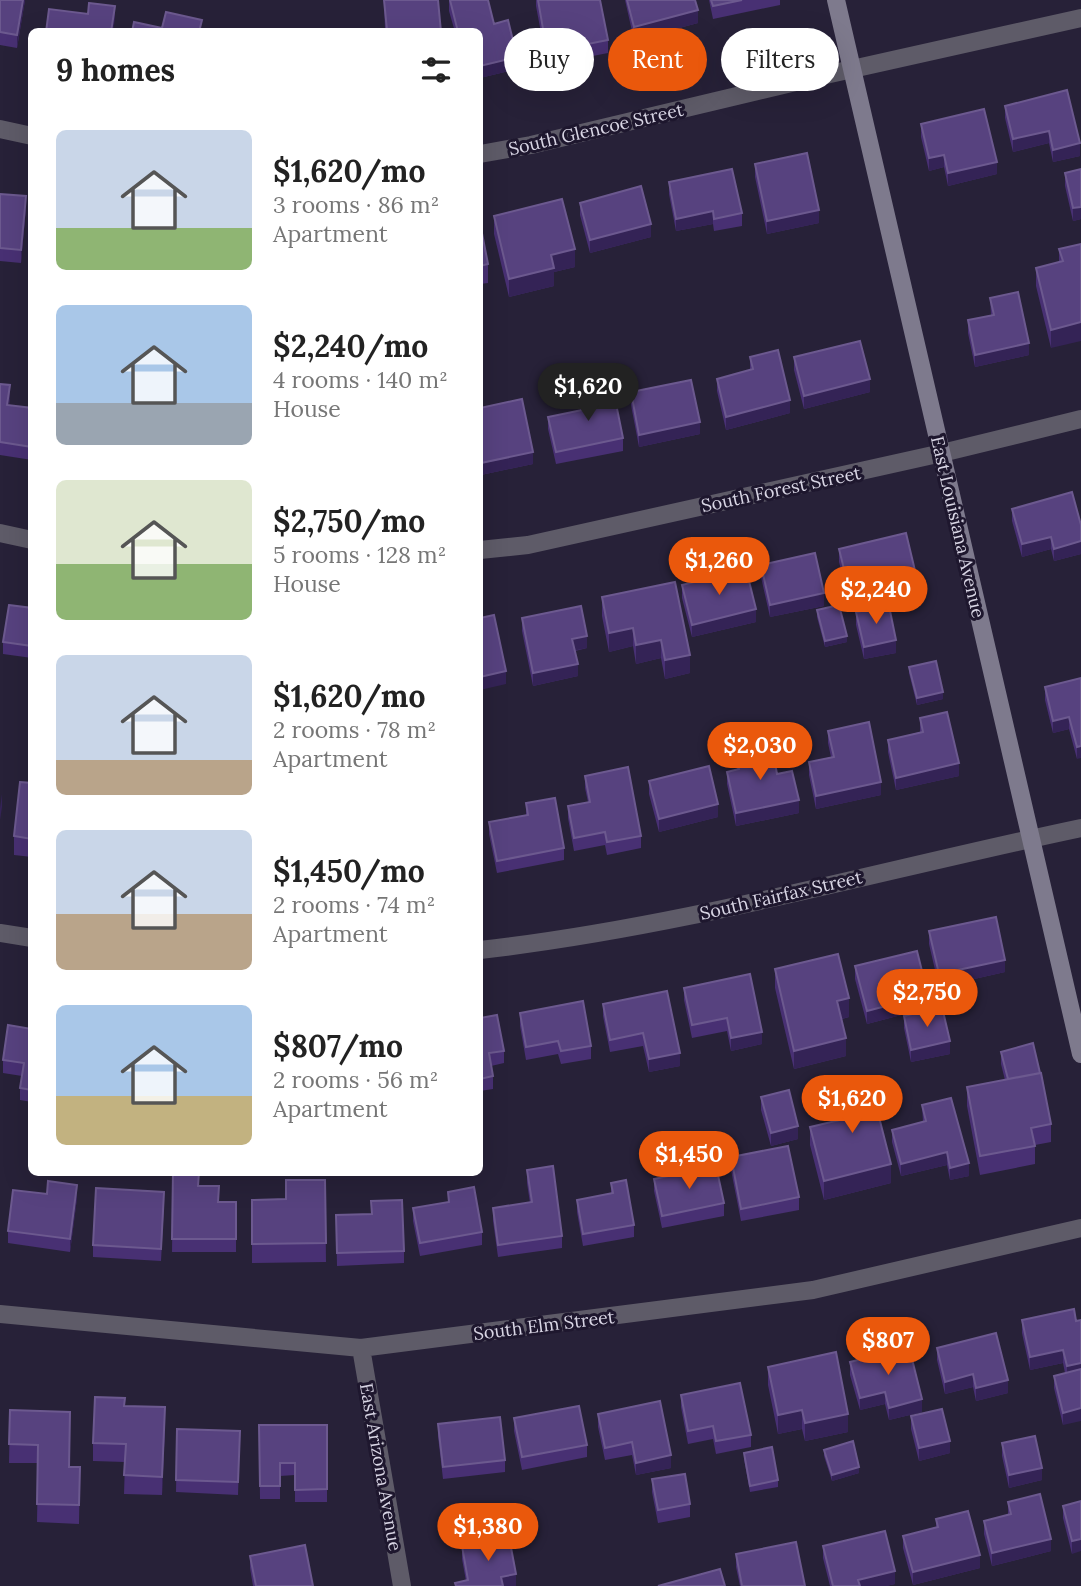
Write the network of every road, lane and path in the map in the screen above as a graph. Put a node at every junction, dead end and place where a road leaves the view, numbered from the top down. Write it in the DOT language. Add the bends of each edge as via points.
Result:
graph roads {
  1 [pos="836,0"];
  2 [pos="1081,18"];
  3 [pos="851,69"];
  4 [pos="0,128"];
  5 [pos="28,135"];
  6 [pos="483,153"];
  7 [pos="1081,419"];
  8 [pos="942,453"];
  9 [pos="0,533"];
  10 [pos="28,539"];
  11 [pos="483,550"];
  12 [pos="1081,828"];
  13 [pos="1030,839"];
  14 [pos="0,933"];
  15 [pos="28,937"];
  16 [pos="483,950"];
  17 [pos="1081,1054"];
  18 [pos="1081,1228"];
  19 [pos="0,1314"];
  20 [pos="361,1348"];
  21 [pos="402,1586"];
  1 -- 3 [label="street, East Louisiana Avenue"];
  2 -- 3 [label="street, South Glencoe Street"];
  3 -- 6 [label="street, South Glencoe Street"];
  3 -- 8 [label="street, East Louisiana Avenue"];
  4 -- 5 [label="street"];
  7 -- 8 [label="street, South Forest Street"];
  8 -- 11 [label="street, South Forest Street" via="528,545"];
  8 -- 13 [label="street, East Louisiana Avenue"];
  9 -- 10 [label="street"];
  12 -- 13 [label="street, South Fairfax Street"];
  13 -- 16 [label="street, South Fairfax Street" via="672,920"];
  13 -- 17 [label="street, East Louisiana Avenue"];
  14 -- 15 [label="street"];
  18 -- 20 [label="street, South Elm Street" via="813,1290"];
  19 -- 20 [label="street, South Elm Street"];
  20 -- 21 [label="street, East Arizona Avenue"];
}
